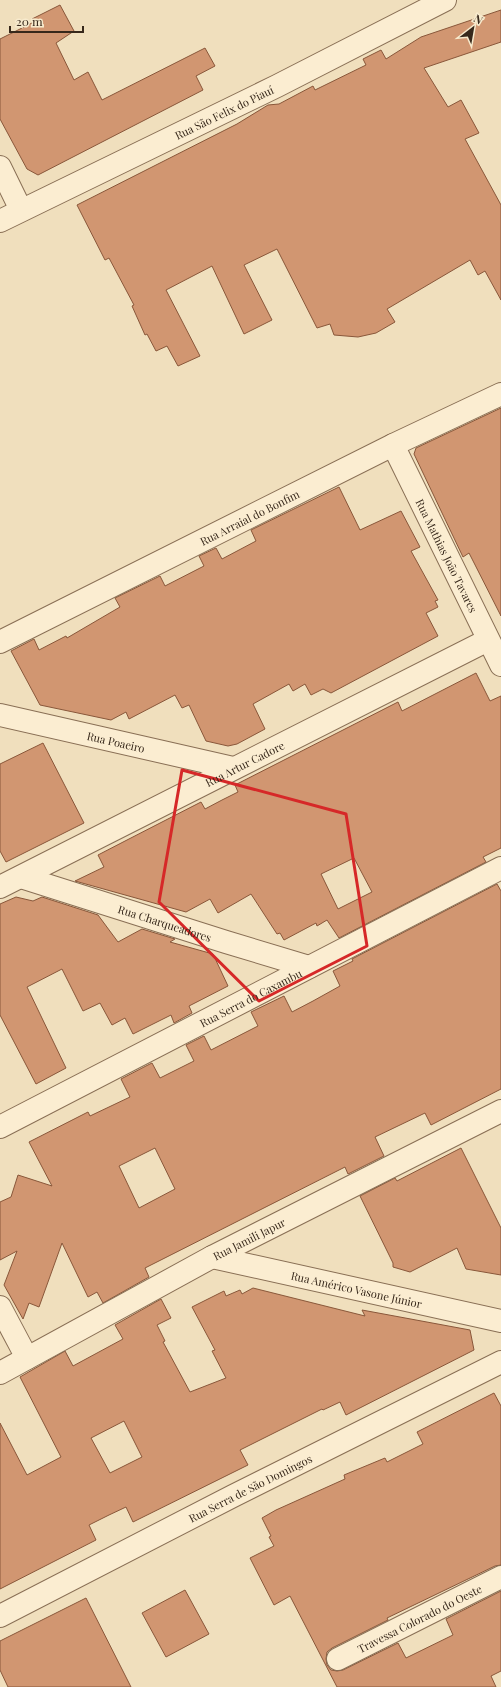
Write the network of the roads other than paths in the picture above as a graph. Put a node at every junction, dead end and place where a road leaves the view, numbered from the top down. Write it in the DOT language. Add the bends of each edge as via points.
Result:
graph roads {
  1 [pos="446,0"];
  2 [pos="0,167"];
  3 [pos="21,210"];
  4 [pos="0,221"];
  5 [pos="501,394"];
  6 [pos="393,445"];
  7 [pos="488,640"];
  8 [pos="0,642"];
  9 [pos="501,665"];
  10 [pos="0,715"];
  11 [pos="233,768"];
  12 [pos="501,868"];
  13 [pos="20,877"];
  14 [pos="0,887"];
  15 [pos="309,967"];
  16 [pos="501,1111"];
  17 [pos="0,1127"];
  18 [pos="212,1257"];
  19 [pos="0,1307"];
  20 [pos="501,1321"];
  21 [pos="27,1358"];
  22 [pos="501,1362"];
  23 [pos="0,1373"];
  24 [pos="501,1577"];
  25 [pos="0,1616"];
  26 [pos="338,1659"];
  1 -- 3 [label="street, Rua São Felix do Piauí" via="277,86"];
  2 -- 3 [label="street"];
  3 -- 4 [label="street, Rua São Felix do Piauí"];
  5 -- 6 [label="street, Rua Arraial do Bonfim"];
  6 -- 7 [label="street, Rua Mathias João Tavares"];
  6 -- 8 [label="street, Rua Arraial do Bonfim"];
  7 -- 9 [label="street, Rua Mathias João Tavares"];
  7 -- 11 [label="street, Rua Artur Cadore"];
  10 -- 11 [label="street, Rua Poaeiro"];
  11 -- 13 [label="street, Rua Artur Cadore"];
  12 -- 15 [label="street, Rua Serra do Caxambu"];
  13 -- 14 [label="street, Rua Artur Cadore"];
  13 -- 15 [label="street, Rua Charqueadores"];
  15 -- 17 [label="street, Rua Serra do Caxambu"];
  16 -- 18 [label="street, Rua Jamili Japur"];
  18 -- 20 [label="street, Rua Américo Vasone Júnior"];
  18 -- 21 [label="street, Rua Jamili Japur"];
  19 -- 21 [label="street"];
  21 -- 23 [label="street, Rua Jamili Japur"];
  22 -- 25 [label="street, Rua Serra de São Domingos"];
  24 -- 26 [label="street, Travessa Colorado do Oeste"];
}
